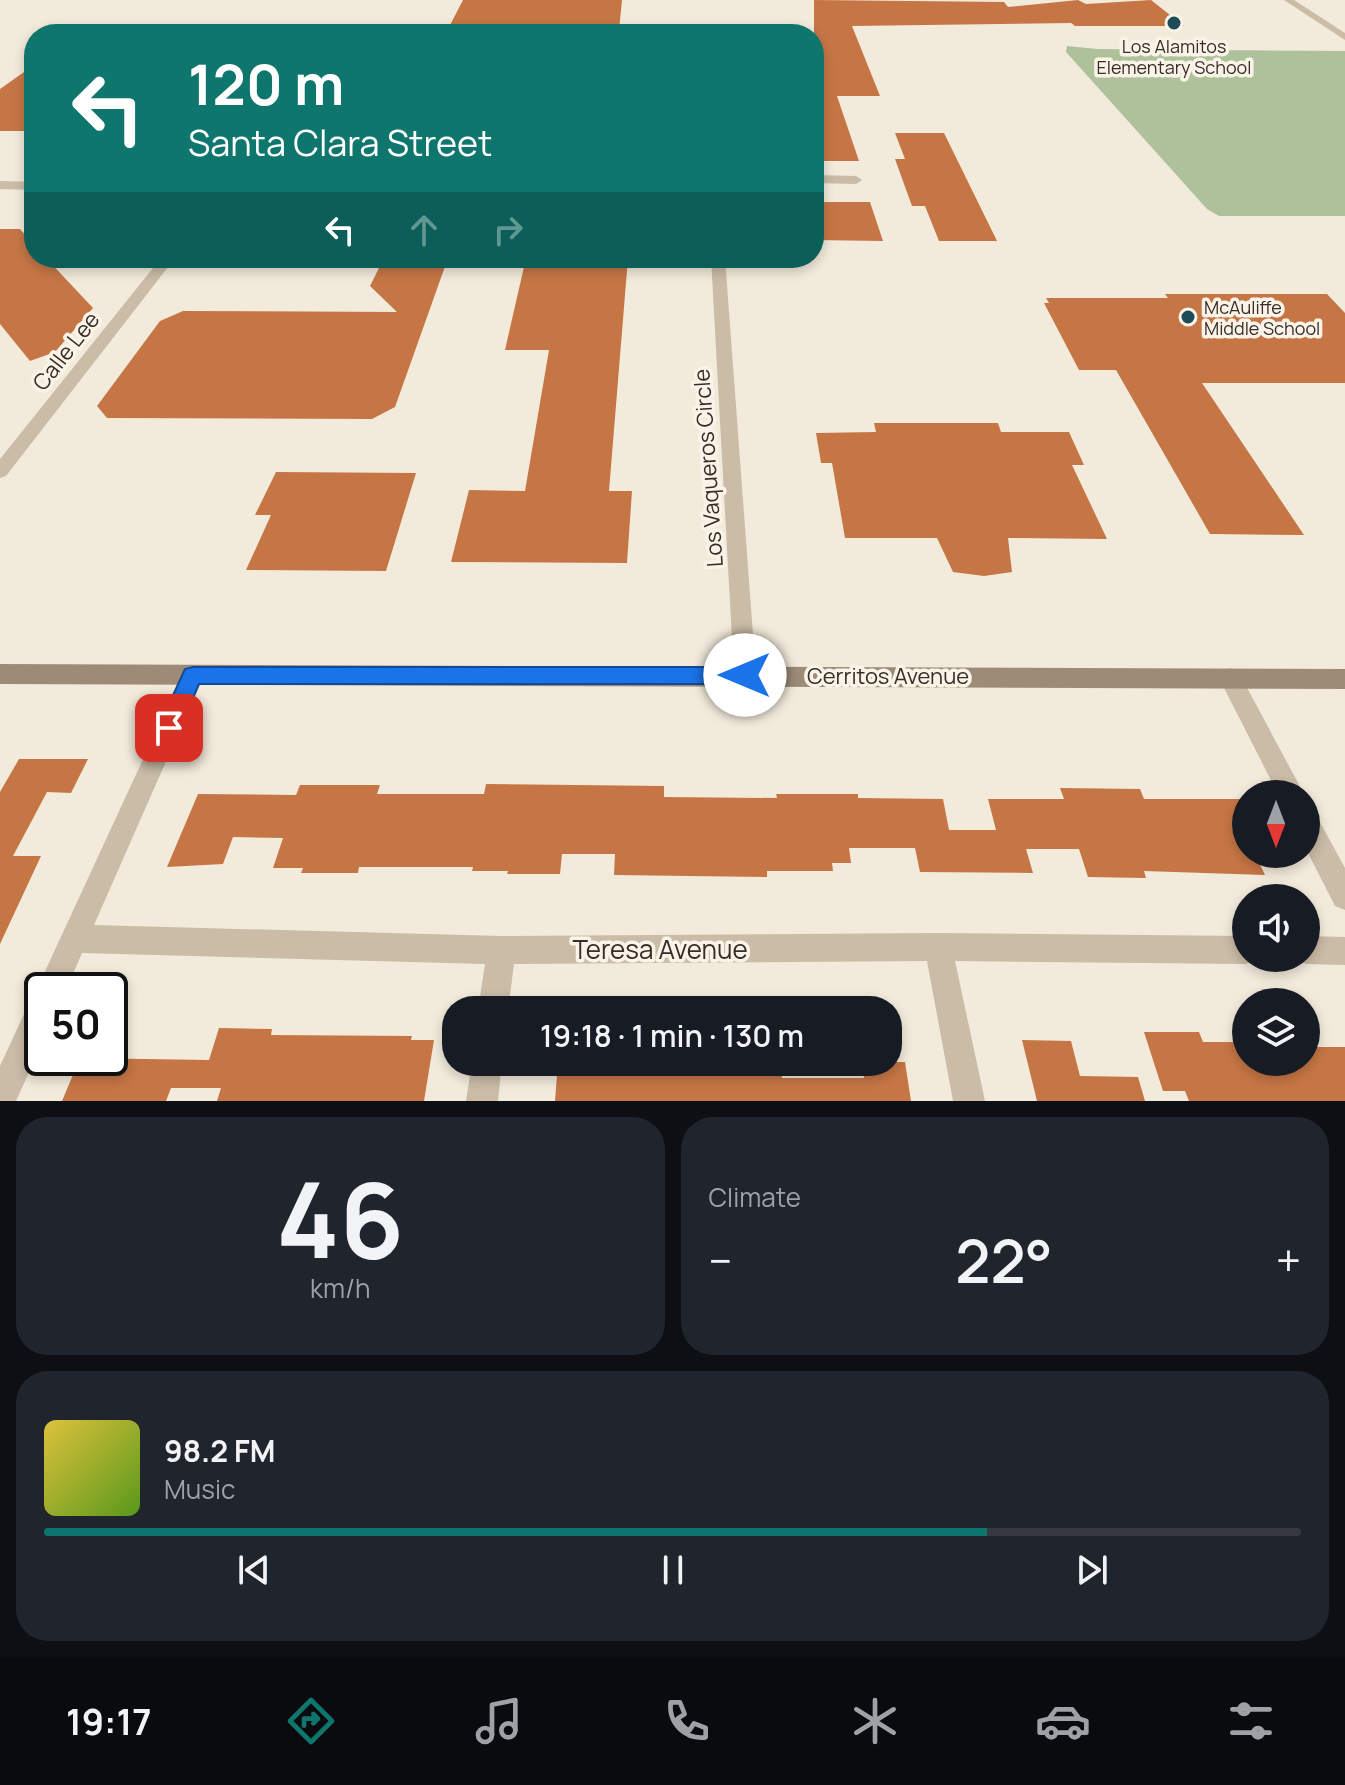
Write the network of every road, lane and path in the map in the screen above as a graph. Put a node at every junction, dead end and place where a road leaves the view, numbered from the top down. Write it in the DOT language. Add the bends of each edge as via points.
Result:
graph roads {
  1 [pos="1288,0"];
  2 [pos="1345,37"];
  3 [pos="824,179"];
  4 [pos="856,180"];
  5 [pos="0,185"];
  6 [pos="24,186"];
  7 [pos="160,268"];
  8 [pos="719,268"];
  9 [pos="0,472"];
  10 [pos="0,674"];
  11 [pos="193,675"];
  12 [pos="745,675"];
  13 [pos="1230,678"];
  14 [pos="1345,679"];
  15 [pos="1284,780"];
  16 [pos="1320,849"];
  17 [pos="1345,896"];
  18 [pos="75,939"];
  19 [pos="938,947"];
  20 [pos="501,950"];
  21 [pos="1232,950"];
  22 [pos="1320,950"];
  23 [pos="1345,951"];
  24 [pos="59,972"];
  25 [pos="495,996"];
  26 [pos="24,1049"];
  27 [pos="485,1076"];
  28 [pos="0,1101"];
  29 [pos="482,1101"];
  30 [pos="969,1101"];
  1 -- 2 [label="street"];
  3 -- 4 [label="street"];
  5 -- 6 [label="street"];
  7 -- 9 [label="street, Calle Lee"];
  8 -- 12 [label="street, Los Vaqueros Circle"];
  10 -- 11 [label="main road, Cerritos Avenue"];
  11 -- 12 [label="main road, Cerritos Avenue"];
  11 -- 18 [label="street"];
  12 -- 13 [label="main road, Cerritos Avenue"];
  13 -- 14 [label="main road, Cerritos Avenue"];
  13 -- 15 [label="street"];
  16 -- 17 [label="street"];
  18 -- 20 [label="street, Teresa Avenue"];
  18 -- 24 [label="street"];
  19 -- 20 [label="street, Teresa Avenue"];
  19 -- 21 [label="street, Teresa Avenue"];
  19 -- 30 [label="street"];
  20 -- 25 [label="street"];
  22 -- 23 [label="street"];
  26 -- 28 [label="street"];
  27 -- 29 [label="street"];
}
